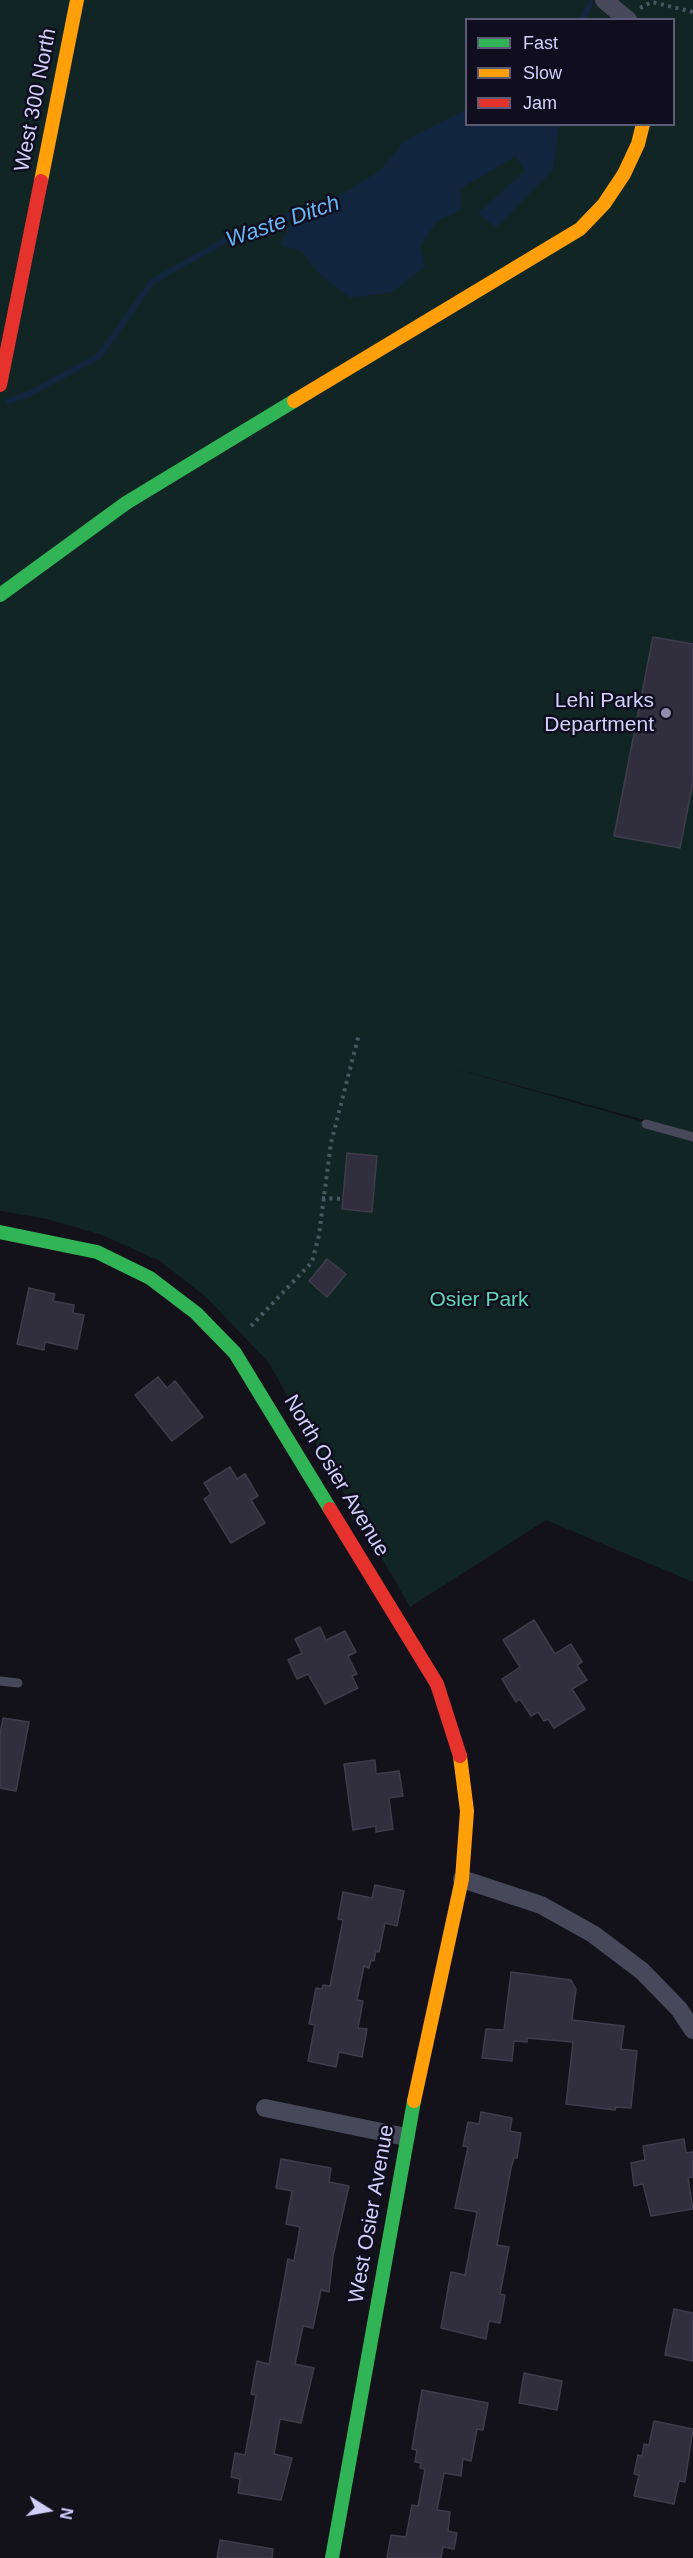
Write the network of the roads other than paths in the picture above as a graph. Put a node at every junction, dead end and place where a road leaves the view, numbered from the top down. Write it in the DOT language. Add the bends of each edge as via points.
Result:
graph roads {
  1 [pos="77,0"];
  2 [pos="604,0"];
  3 [pos="626,18"];
  4 [pos="642,126"];
  5 [pos="0,385"];
  6 [pos="0,595"];
  7 [pos="646,1124"];
  8 [pos="693,1137"];
  9 [pos="0,1232"];
  10 [pos="0,1681"];
  11 [pos="18,1683"];
  12 [pos="462,1879"];
  13 [pos="693,2030"];
  14 [pos="265,2108"];
  15 [pos="406,2137"];
  16 [pos="332,2558"];
  1 -- 5 [label="street, West 300 North"];
  2 -- 3 [label="street"];
  4 -- 6 [label="street" via="624,174 580,230 126,503"];
  7 -- 8 [label="lane"];
  9 -- 12 [label="street, North Osier Avenue" via="97,1252 150,1278 196,1313 235,1353 437,1684 464,1771 467,1811"];
  10 -- 11 [label="lane"];
  12 -- 13 [label="street" via="541,1905 593,1934 642,1971 679,2009"];
  12 -- 15 [label="street, West Osier Avenue"];
  14 -- 15 [label="street"];
  15 -- 16 [label="street, West Osier Avenue"];
}
